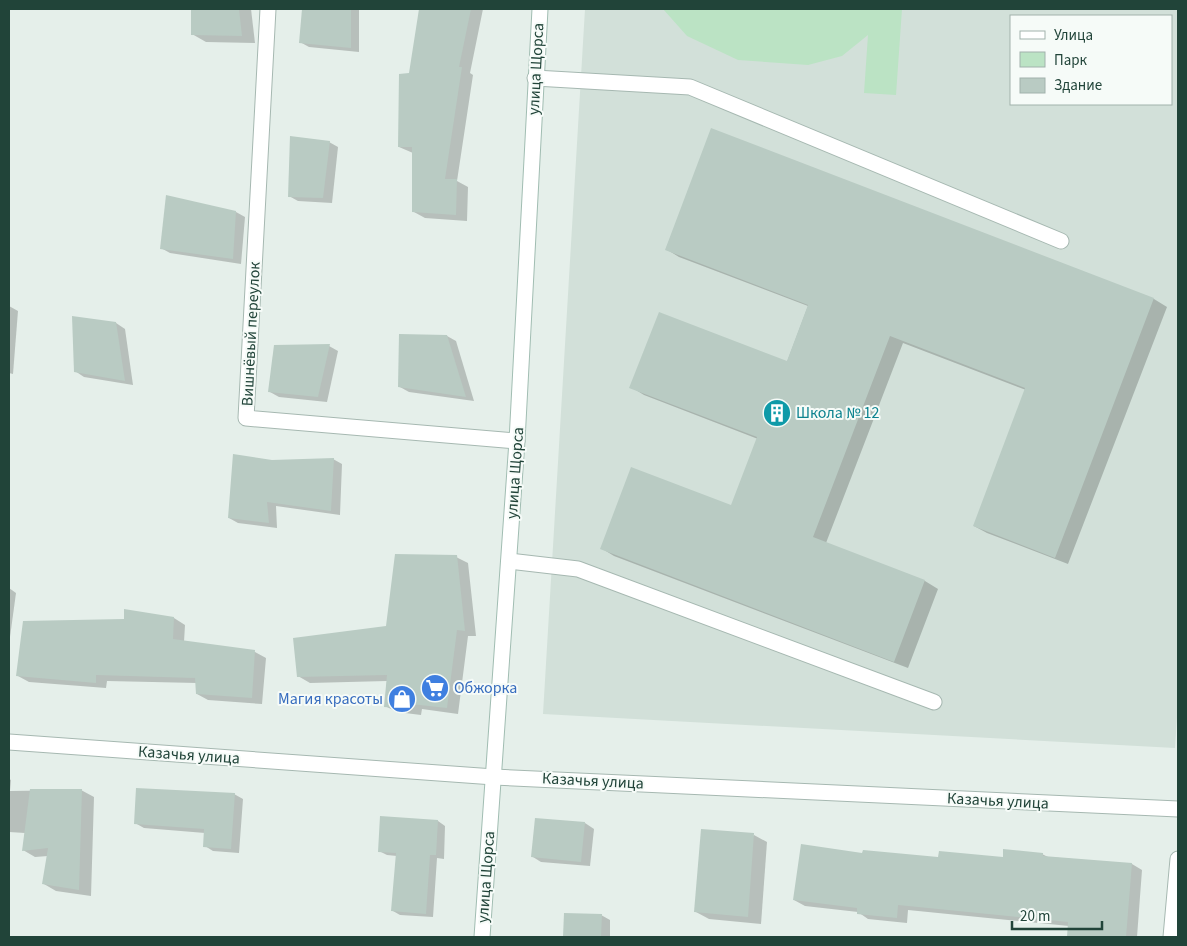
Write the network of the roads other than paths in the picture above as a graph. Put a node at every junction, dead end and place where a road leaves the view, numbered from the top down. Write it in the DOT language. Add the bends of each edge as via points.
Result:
graph roads {
  1 [pos="268,9"];
  2 [pos="540,9"];
  3 [pos="535,78"];
  4 [pos="1061,241"];
  5 [pos="517,441"];
  6 [pos="509,561"];
  7 [pos="934,702"];
  8 [pos="9,742"];
  9 [pos="494,776"];
  10 [pos="1178,809"];
  11 [pos="1178,859"];
  12 [pos="482,937"];
  13 [pos="1171,937"];
  1 -- 5 [label="street, Вишнёвый переулок" via="246,418"];
  2 -- 3 [label="street, улица Щорса"];
  3 -- 4 [label="street" via="690,87"];
  3 -- 5 [label="street, улица Щорса"];
  5 -- 6 [label="street, улица Щорса"];
  6 -- 7 [label="street" via="578,569"];
  6 -- 9 [label="street, улица Щорса"];
  8 -- 9 [label="street, Казачья улица"];
  9 -- 10 [label="street, Казачья улица"];
  9 -- 12 [label="street, улица Щорса"];
  11 -- 13 [label="street"];
}
